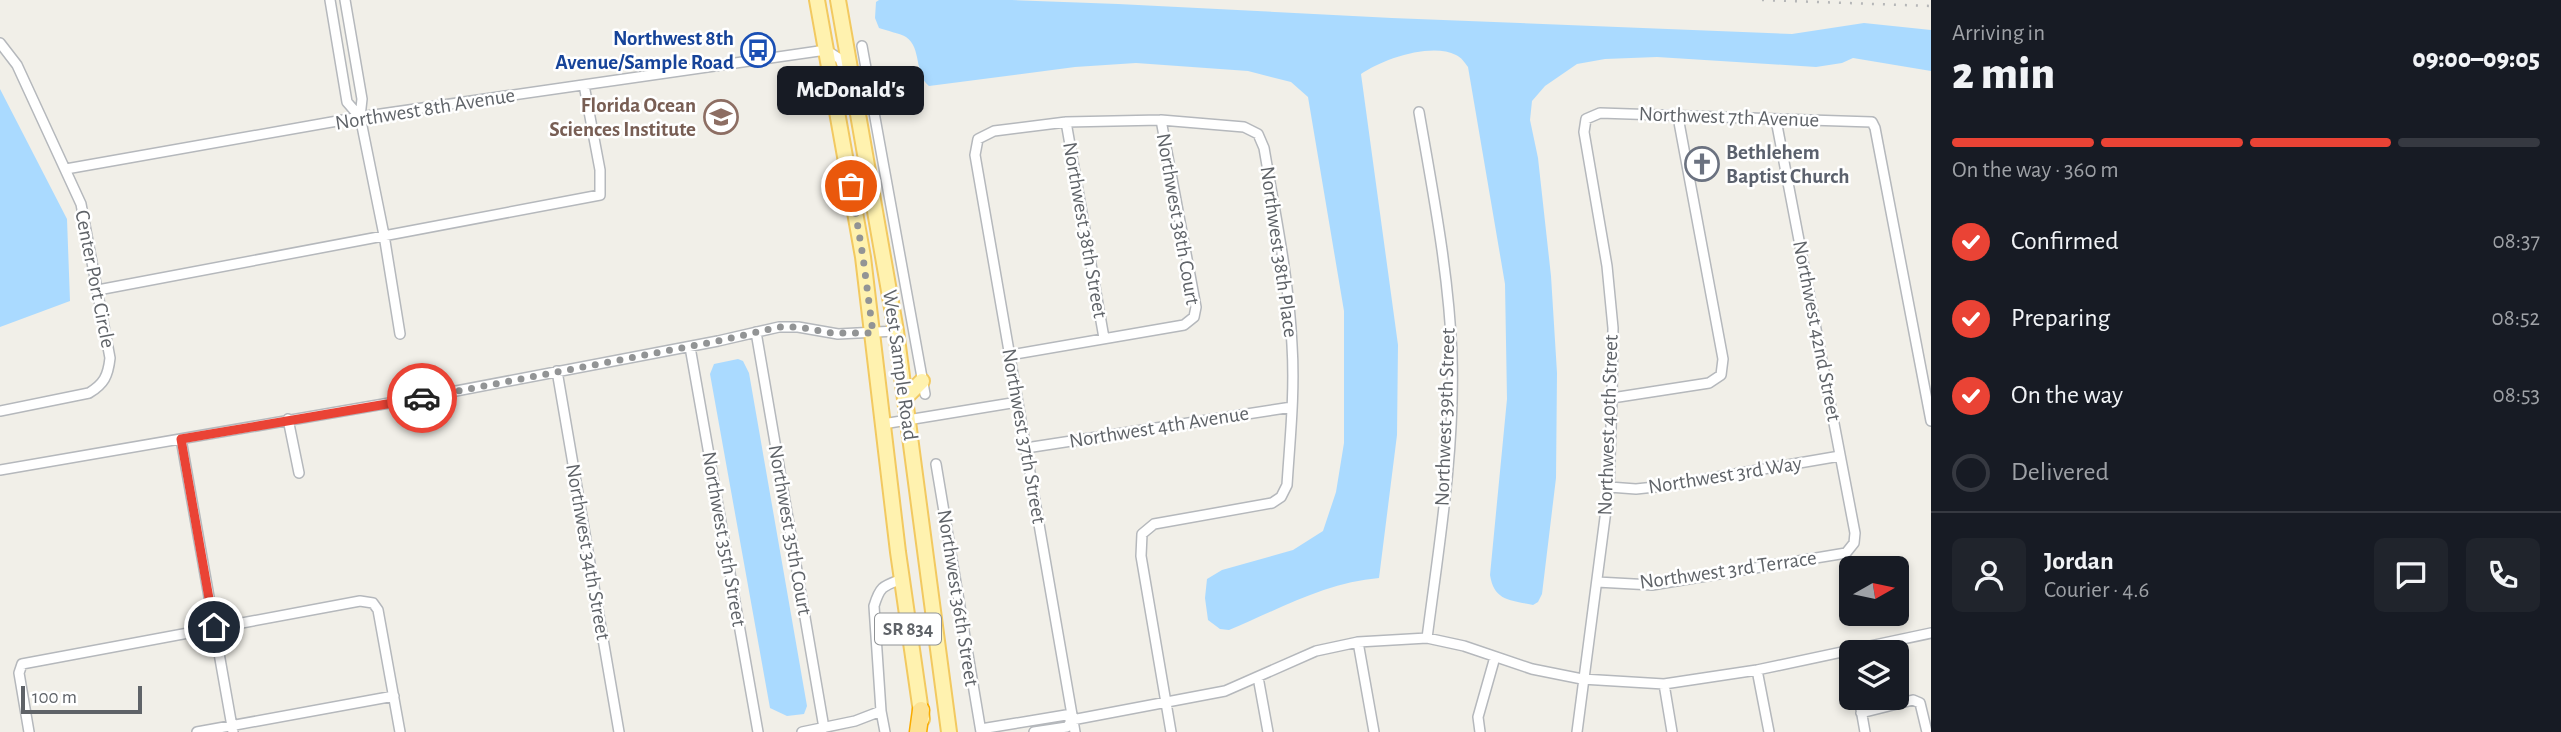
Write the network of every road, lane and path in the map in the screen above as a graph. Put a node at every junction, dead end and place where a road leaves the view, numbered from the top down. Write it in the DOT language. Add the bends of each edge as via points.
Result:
graph roads {
  1 [pos="330,0"];
  2 [pos="345,0"];
  3 [pos="817,0"];
  4 [pos="838,0"];
  5 [pos="0,43"];
  6 [pos="862,46"];
  7 [pos="826,50"];
  8 [pos="584,85"];
  9 [pos="872,101"];
  10 [pos="855,102"];
  11 [pos="1419,112"];
  12 [pos="360,117"];
  13 [pos="1678,117"];
  14 [pos="1586,119"];
  15 [pos="1161,120"];
  16 [pos="1776,120"];
  17 [pos="1066,122"];
  18 [pos="66,169"];
  19 [pos="384,235"];
  20 [pos="98,289"];
  21 [pos="896,331"];
  22 [pos="757,332"];
  23 [pos="873,333"];
  24 [pos="400,334"];
  25 [pos="1104,338"];
  26 [pos="690,347"];
  27 [pos="1010,355"];
  28 [pos="557,371"];
  29 [pos="923,387"];
  30 [pos="906,397"];
  31 [pos="1612,398"];
  32 [pos="1018,402"];
  33 [pos="1292,407"];
  34 [pos="0,411"];
  35 [pos="288,419"];
  36 [pos="909,420"];
  37 [pos="1931,421"];
  38 [pos="883,424"];
  39 [pos="181,439"];
  40 [pos="1026,448"];
  41 [pos="1840,456"];
  42 [pos="936,464"];
  43 [pos="0,470"];
  44 [pos="299,473"];
  45 [pos="1609,487"];
  46 [pos="1854,543"];
  47 [pos="902,579"];
  48 [pos="1597,582"];
  49 [pos="214,627"];
  50 [pos="1931,633"];
  51 [pos="1427,638"];
  52 [pos="1902,640"];
  53 [pos="1358,642"];
  54 [pos="1839,654"];
  55 [pos="1495,657"];
  56 [pos="1758,670"];
  57 [pos="1258,677"];
  58 [pos="1583,679"];
  59 [pos="1664,684"];
  60 [pos="394,696"];
  61 [pos="1166,703"];
  62 [pos="920,710"];
  63 [pos="1861,710"];
  64 [pos="881,711"];
  65 [pos="1861,713"];
  66 [pos="1073,720"];
  67 [pos="824,728"];
  68 [pos="233,729"];
  69 [pos="981,731"];
  70 [pos="29,732"];
  71 [pos="197,732"];
  72 [pos="400,732"];
  73 [pos="619,732"];
  74 [pos="758,732"];
  75 [pos="802,732"];
  76 [pos="885,732"];
  77 [pos="918,732"];
  78 [pos="924,732"];
  79 [pos="949,732"];
  80 [pos="1034,732"];
  81 [pos="1074,732"];
  82 [pos="1171,732"];
  83 [pos="1268,732"];
  84 [pos="1374,732"];
  85 [pos="1480,732"];
  86 [pos="1577,732"];
  87 [pos="1672,732"];
  88 [pos="1769,732"];
  89 [pos="1865,732"];
  90 [pos="1927,732"];
  1 -- 12 [label="street" via="347,102"];
  2 -- 12 [label="street" via="362,99"];
  3 -- 7 [label="main road, West Sample Road / SR 834"];
  4 -- 10 [label="main road, West Sample Road / SR 834"];
  5 -- 18 [label="street, Center Port Circle" via="17,65"];
  6 -- 9 [label="street"];
  7 -- 8 [label="street, Northwest 8th Avenue"];
  7 -- 10 [label="street" via="840,59"];
  7 -- 23 [label="main road, West Sample Road / SR 834"];
  8 -- 12 [label="street, Northwest 8th Avenue"];
  8 -- 19 [label="street" via="600,170 600,195"];
  9 -- 10 [label="street"];
  9 -- 29 [label="street"];
  10 -- 21 [label="main road, West Sample Road / SR 834"];
  11 -- 51 [label="street, Northwest 39th Street" via="1444,263 1452,357 1448,468"];
  12 -- 18 [label="street, Northwest 8th Avenue"];
  12 -- 19 [label="street"];
  13 -- 14 [label="street, Northwest 7th Avenue" via="1600,113"];
  13 -- 16 [label="street, Northwest 7th Avenue"];
  13 -- 31 [label="street" via="1723,359 1721,375 1709,383"];
  14 -- 31 [label="street, Northwest 40th Street" via="1584,132 1607,266"];
  15 -- 17 [label="street"];
  15 -- 25 [label="street, Northwest 38th Court" via="1196,307 1194,317 1184,325"];
  15 -- 33 [label="street, Northwest 38th Place" via="1244,127 1258,134 1289,299"];
  16 -- 37 [label="street, Northwest 7th Avenue" via="1872,122"];
  16 -- 41 [label="street, Northwest 42nd Street"];
  17 -- 25 [label="street, Northwest 38th Street"];
  17 -- 27 [label="street, Northwest 37th Street" via="994,131 978,139 975,155"];
  18 -- 20 [label="street, Center Port Circle" via="81,204"];
  19 -- 20 [label="street"];
  19 -- 24 [label="street"];
  20 -- 34 [label="street, Center Port Circle" via="110,358 101,385 89,393"];
  21 -- 23 [label="street"];
  21 -- 30 [label="main road, West Sample Road / SR 834"];
  22 -- 23 [label="street" via="788,326"];
  22 -- 26 [label="street"];
  22 -- 67 [label="street, Northwest 35th Court"];
  23 -- 38 [label="main road, West Sample Road / SR 834"];
  25 -- 27 [label="street"];
  26 -- 28 [label="street"];
  26 -- 74 [label="street, Northwest 35th Street"];
  27 -- 32 [label="street, Northwest 37th Street"];
  28 -- 35 [label="street"];
  28 -- 73 [label="street, Northwest 34th Street"];
  29 -- 30 [label="main road"];
  30 -- 36 [label="main road, West Sample Road / SR 834"];
  31 -- 45 [label="street, Northwest 40th Street"];
  32 -- 36 [label="street"];
  32 -- 40 [label="street, Northwest 37th Street"];
  33 -- 40 [label="street, Northwest 4th Avenue"];
  33 -- 61 [label="street, Northwest 38th Place" via="1287,485 1281,496 1272,503 1154,524 1142,534 1141,556"];
  35 -- 39 [label="street"];
  35 -- 44 [label="street"];
  36 -- 38 [label="street"];
  36 -- 79 [label="main road, West Sample Road / SR 834"];
  38 -- 47 [label="main road, West Sample Road / SR 834"];
  39 -- 43 [label="street"];
  39 -- 49 [label="street"];
  40 -- 66 [label="street, Northwest 37th Street"];
  41 -- 45 [label="street, Northwest 3rd Way" via="1664,486"];
  41 -- 46 [label="street, Northwest 42nd Street"];
  42 -- 69 [label="street, Northwest 36th Street"];
  45 -- 48 [label="street, Northwest 40th Street"];
  46 -- 48 [label="street, Northwest 3rd Terrace" via="1846,553 1652,585"];
  47 -- 62 [label="main road, West Sample Road / SR 834"];
  47 -- 64 [label="street" via="883,586 874,606"];
  48 -- 58 [label="street, Northwest 40th Street"];
  49 -- 60 [label="street" via="360,601 373,603"];
  49 -- 68 [label="street"];
  49 -- 70 [label="street" via="22,664 19,673"];
  50 -- 52 [label="street"];
  51 -- 53 [label="street"];
  51 -- 55 [label="street"];
  53 -- 57 [label="street" via="1316,651"];
  53 -- 84 [label="street"];
  54 -- 56 [label="street"];
  55 -- 58 [label="street"];
  55 -- 85 [label="street" via="1478,717"];
  56 -- 59 [label="street"];
  56 -- 88 [label="street"];
  57 -- 61 [label="street" via="1225,691"];
  57 -- 83 [label="street"];
  58 -- 59 [label="street"];
  58 -- 86 [label="street, Northwest 40th Street"];
  59 -- 87 [label="street"];
  60 -- 68 [label="street"];
  60 -- 72 [label="street"];
  61 -- 66 [label="street"];
  61 -- 82 [label="street"];
  62 -- 77 [label="highway"];
  62 -- 78 [label="main road, West Sample Road / SR 834"];
  63 -- 65 [label="street"];
  64 -- 67 [label="street"];
  64 -- 76 [label="street"];
  65 -- 89 [label="street"];
  65 -- 90 [label="street" via="1913,699 1920,703"];
  66 -- 69 [label="street" via="1066,715"];
  66 -- 80 [label="street" via="1067,727"];
  66 -- 81 [label="street, Northwest 37th Street"];
  67 -- 75 [label="street"];
  68 -- 71 [label="street"];
}
